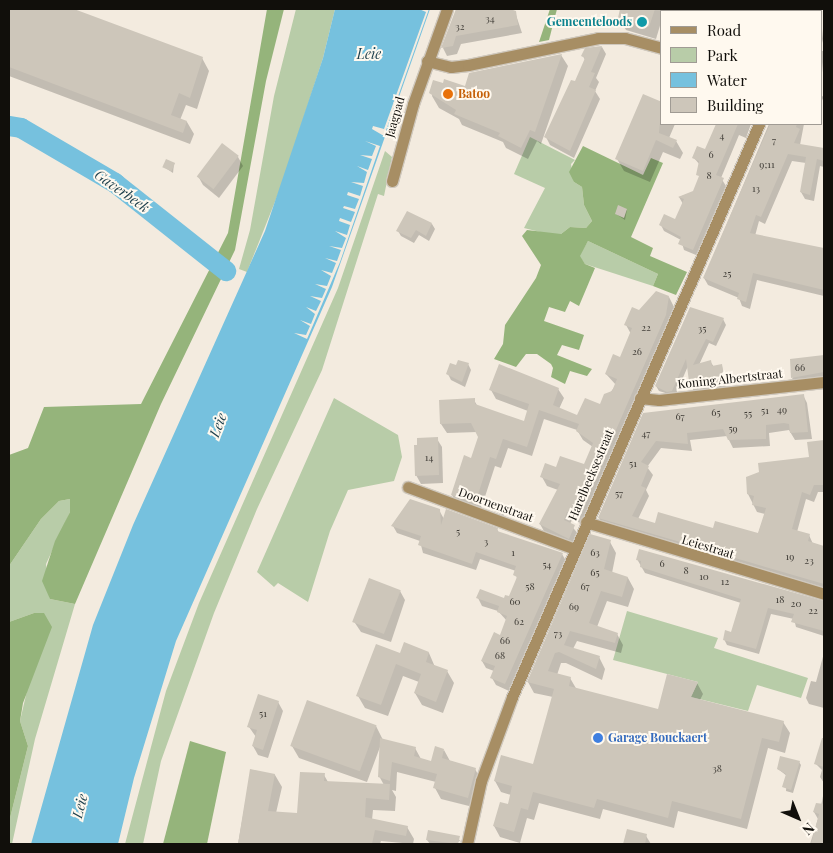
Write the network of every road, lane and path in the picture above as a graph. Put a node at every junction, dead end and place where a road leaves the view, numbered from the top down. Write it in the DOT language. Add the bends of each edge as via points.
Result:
graph roads {
  1 [pos="447,9"];
  2 [pos="660,47"];
  3 [pos="427,61"];
  4 [pos="759,125"];
  5 [pos="392,180"];
  6 [pos="824,382"];
  7 [pos="640,398"];
  8 [pos="408,488"];
  9 [pos="586,522"];
  10 [pos="575,548"];
  11 [pos="824,594"];
  12 [pos="466,844"];
  1 -- 3 [label="street, Jaagpad"];
  2 -- 3 [label="street" via="625,38 598,38 468,65 451,67"];
  3 -- 5 [label="street, Jaagpad"];
  4 -- 7 [label="street, Harelbeeksestraat"];
  6 -- 7 [label="street, Koning Albertstraat" via="658,400"];
  7 -- 9 [label="street, Harelbeeksestraat"];
  8 -- 10 [label="street, Doornenstraat"];
  9 -- 10 [label="street, Harelbeeksestraat"];
  9 -- 11 [label="street, Leiestraat"];
  10 -- 12 [label="street, Harelbeeksestraat" via="490,754"];
}
